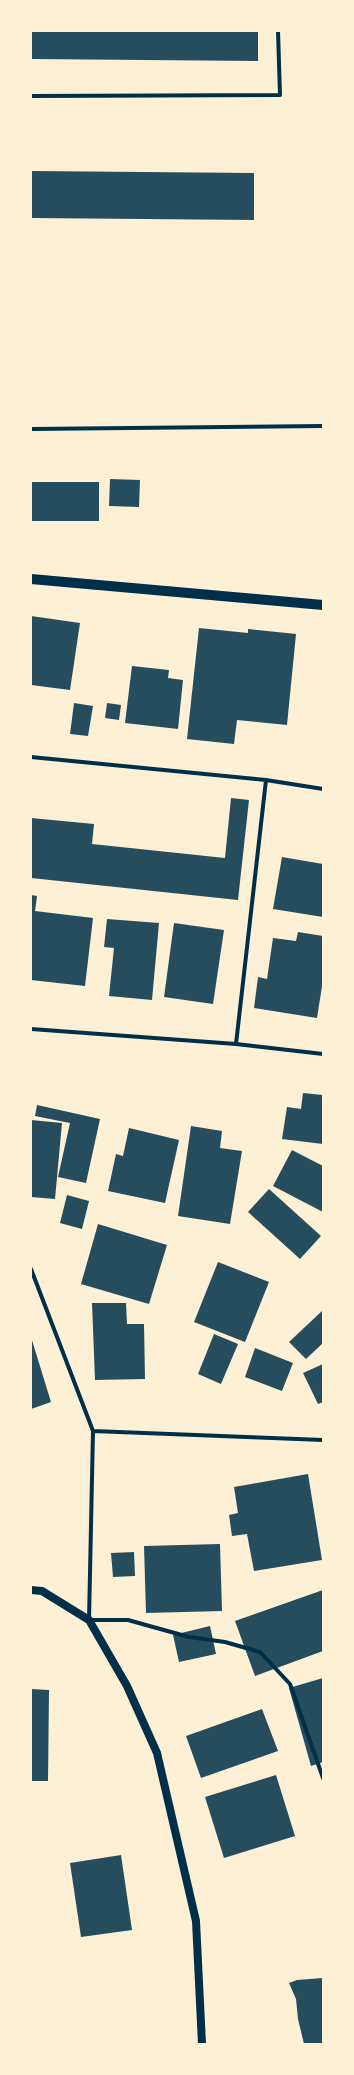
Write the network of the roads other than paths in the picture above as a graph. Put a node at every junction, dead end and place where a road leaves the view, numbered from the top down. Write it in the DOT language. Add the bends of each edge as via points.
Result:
graph roads {
  1 [pos="278,31"];
  2 [pos="31,96"];
  3 [pos="323,426"];
  4 [pos="31,429"];
  5 [pos="31,579"];
  6 [pos="323,605"];
  7 [pos="31,757"];
  8 [pos="266,780"];
  9 [pos="323,789"];
  10 [pos="31,1029"];
  11 [pos="236,1044"];
  12 [pos="323,1054"];
  13 [pos="31,1269"];
  14 [pos="93,1431"];
  15 [pos="323,1440"];
  16 [pos="31,1590"];
  17 [pos="89,1620"];
  18 [pos="323,1778"];
  19 [pos="202,2044"];
  1 -- 2 [label="street" via="280,96"];
  3 -- 4 [label="street"];
  5 -- 6 [label="main road"];
  7 -- 8 [label="street"];
  8 -- 9 [label="street"];
  8 -- 11 [label="street"];
  10 -- 11 [label="street"];
  11 -- 12 [label="street"];
  13 -- 14 [label="street"];
  14 -- 15 [label="street"];
  14 -- 17 [label="street"];
  16 -- 17 [label="main road" via="42,1591"];
  17 -- 18 [label="street" via="128,1620 189,1637 225,1642 260,1652 290,1684"];
  17 -- 19 [label="main road" via="127,1686 158,1753 196,1921"];
}
